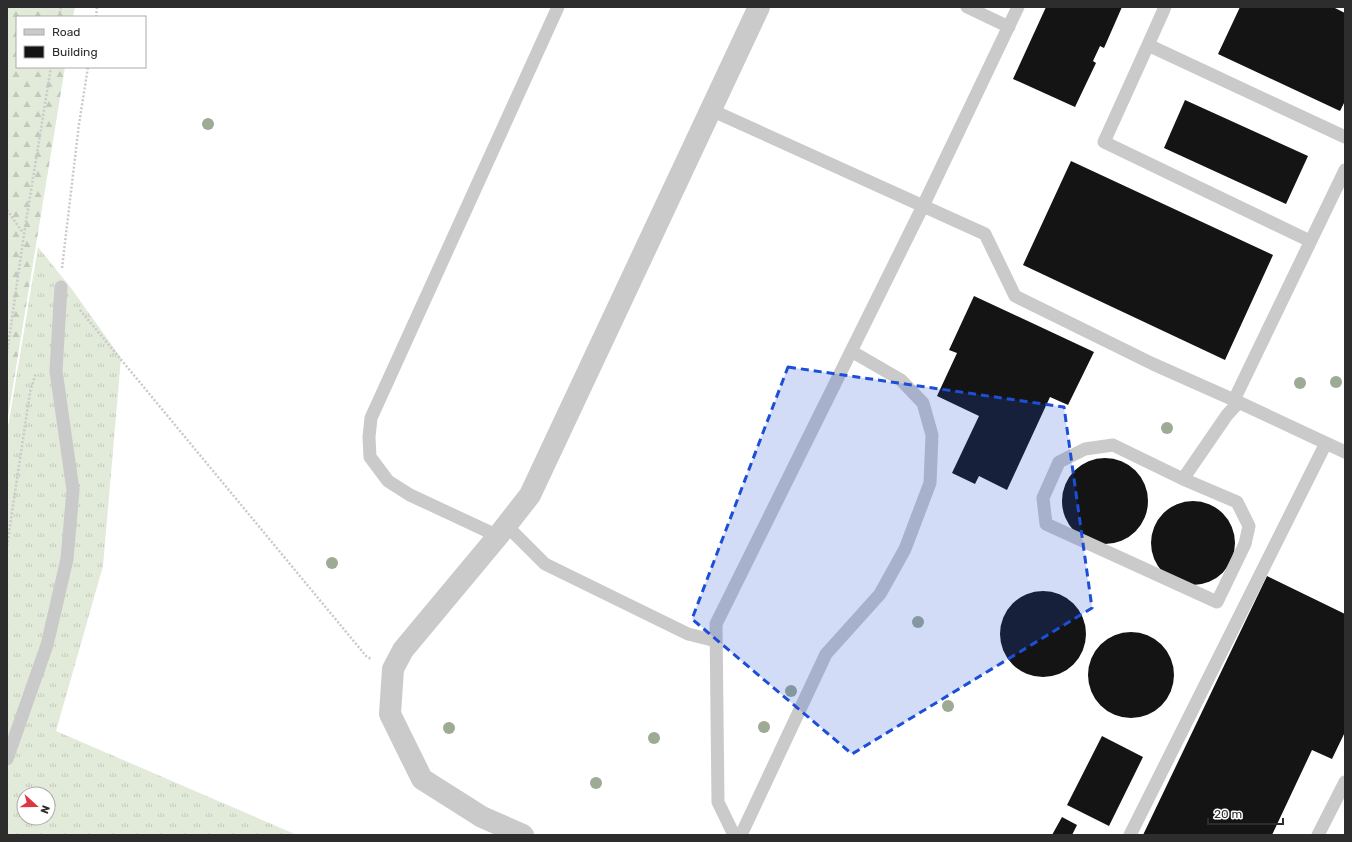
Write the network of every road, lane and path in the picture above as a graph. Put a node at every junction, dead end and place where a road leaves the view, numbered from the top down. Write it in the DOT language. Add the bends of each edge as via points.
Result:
graph roads {
  1 [pos="558,7"];
  2 [pos="759,7"];
  3 [pos="967,7"];
  4 [pos="1018,7"];
  5 [pos="1165,7"];
  6 [pos="1009,26"];
  7 [pos="1148,45"];
  8 [pos="51,68"];
  9 [pos="88,68"];
  10 [pos="711,110"];
  11 [pos="1345,138"];
  12 [pos="1345,170"];
  13 [pos="923,206"];
  14 [pos="7,210"];
  15 [pos="24,234"];
  16 [pos="1310,241"];
  17 [pos="61,287"];
  18 [pos="851,351"];
  19 [pos="7,353"];
  20 [pos="37,369"];
  21 [pos="1237,401"];
  22 [pos="1326,443"];
  23 [pos="1345,452"];
  24 [pos="1183,479"];
  25 [pos="502,531"];
  26 [pos="7,546"];
  27 [pos="716,641"];
  28 [pos="394,669"];
  29 [pos="7,760"];
  30 [pos="1345,782"];
  31 [pos="523,835"];
  32 [pos="734,835"];
  33 [pos="741,835"];
  34 [pos="1130,835"];
  35 [pos="1318,835"];
  1 -- 25 [label="lane" via="371,418 370,457 388,481 410,495 482,528"];
  2 -- 10 [label="street"];
  3 -- 6 [label="lane"];
  4 -- 6 [label="lane"];
  5 -- 7 [label="lane"];
  6 -- 13 [label="lane"];
  7 -- 11 [label="lane"];
  7 -- 16 [label="lane" via="1104,142"];
  8 -- 15 [label="path"];
  9 -- 17 [label="path"];
  10 -- 13 [label="lane"];
  10 -- 25 [label="street" via="530,495"];
  12 -- 16 [label="lane"];
  13 -- 18 [label="lane"];
  13 -- 21 [label="lane" via="985,234 1015,296 1153,364"];
  14 -- 15 [label="path"];
  15 -- 19 [label="path"];
  16 -- 21 [label="lane"];
  17 -- 28 [label="path" via="366,656"];
  17 -- 29 [label="lane" via="56,371 73,490 67,559 47,645"];
  18 -- 27 [label="lane" via="716,624"];
  18 -- 33 [label="lane" via="901,380 924,403 932,436 930,483 905,549 880,594 826,654"];
  20 -- 26 [label="path" via="30,392"];
  21 -- 22 [label="lane"];
  21 -- 24 [label="lane"];
  22 -- 23 [label="lane"];
  22 -- 34 [label="lane"];
  24 -- 24 [label="lane" via="1113,445 1085,449 1059,462 1044,498 1046,524 1217,602 1245,544 1249,526 1236,502"];
  25 -- 27 [label="lane" via="545,564 688,634"];
  25 -- 28 [label="street" via="403,650"];
  27 -- 32 [label="lane" via="718,802"];
  28 -- 31 [label="street" via="390,714 422,779 482,817"];
  30 -- 35 [label="lane"];
}
